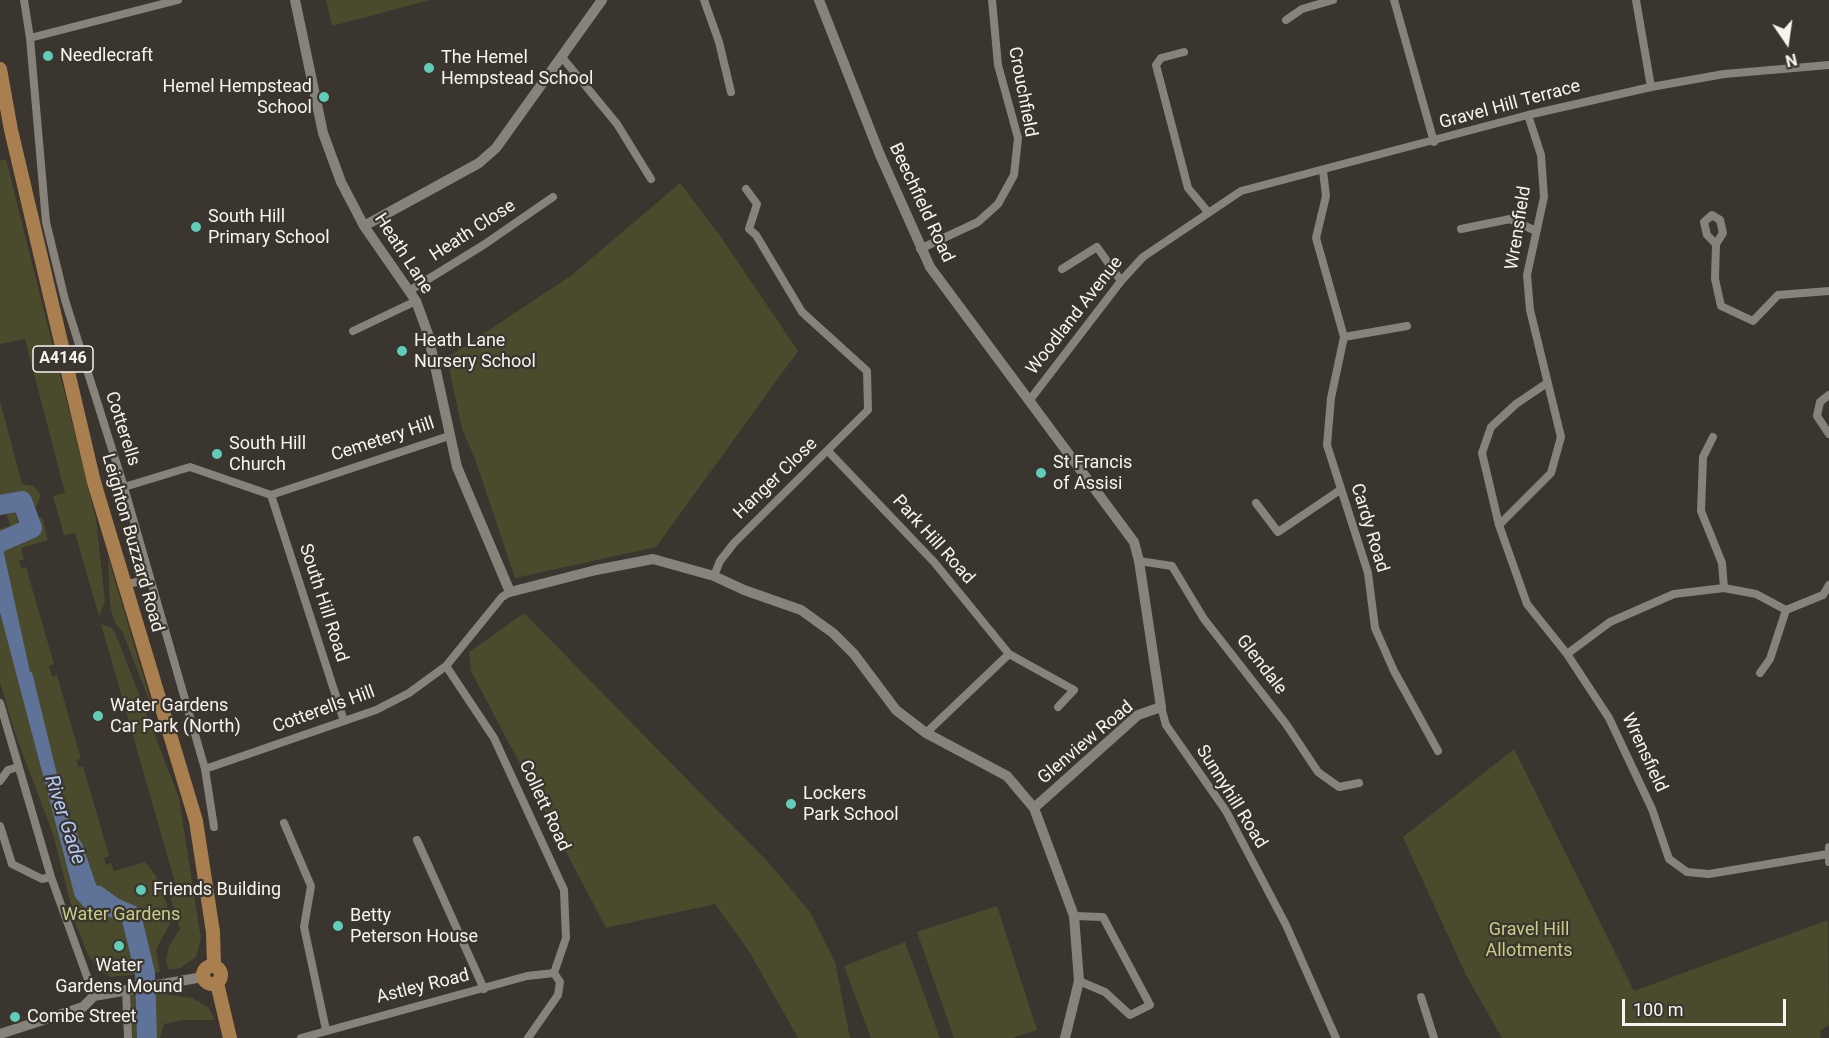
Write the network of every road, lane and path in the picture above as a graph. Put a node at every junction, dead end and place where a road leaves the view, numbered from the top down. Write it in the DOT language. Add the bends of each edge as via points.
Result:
graph roads {
  1 [pos="24,0"];
  2 [pos="178,0"];
  3 [pos="295,0"];
  4 [pos="602,0"];
  5 [pos="704,0"];
  6 [pos="819,0"];
  7 [pos="992,0"];
  8 [pos="1333,0"];
  9 [pos="1394,0"];
  10 [pos="1636,0"];
  11 [pos="144,4"];
  12 [pos="1286,20"];
  13 [pos="30,38"];
  14 [pos="1184,52"];
  15 [pos="561,56"];
  16 [pos="1829,65"];
  17 [pos="0,69"];
  18 [pos="1651,87"];
  19 [pos="731,92"];
  20 [pos="0,101"];
  21 [pos="1528,115"];
  22 [pos="11,130"];
  23 [pos="1434,142"];
  24 [pos="1323,171"];
  25 [pos="651,179"];
  26 [pos="746,189"];
  27 [pos="553,197"];
  28 [pos="1208,212"];
  29 [pos="364,226"];
  30 [pos="1461,229"];
  31 [pos="1536,231"];
  32 [pos="1716,244"];
  33 [pos="920,249"];
  34 [pos="1062,268"];
  35 [pos="1121,281"];
  36 [pos="409,291"];
  37 [pos="1829,291"];
  38 [pos="416,301"];
  39 [pos="1407,326"];
  40 [pos="353,331"];
  41 [pos="1344,337"];
  42 [pos="1547,382"];
  43 [pos="1829,395"];
  44 [pos="1029,401"];
  45 [pos="1829,434"];
  46 [pos="448,436"];
  47 [pos="1713,437"];
  48 [pos="828,451"];
  49 [pos="124,487"];
  50 [pos="1340,490"];
  51 [pos="271,495"];
  52 [pos="1256,503"];
  53 [pos="1499,525"];
  54 [pos="1139,561"];
  55 [pos="714,576"];
  56 [pos="149,579"];
  57 [pos="124,585"];
  58 [pos="1829,585"];
  59 [pos="1724,588"];
  60 [pos="510,592"];
  61 [pos="1786,610"];
  62 [pos="1009,654"];
  63 [pos="1567,654"];
  64 [pos="446,666"];
  65 [pos="1760,674"];
  66 [pos="0,703"];
  67 [pos="1058,707"];
  68 [pos="1161,707"];
  69 [pos="344,722"];
  70 [pos="926,733"];
  71 [pos="1438,751"];
  72 [pos="18,767"];
  73 [pos="205,770"];
  74 [pos="0,781"];
  75 [pos="1359,783"];
  76 [pos="1034,808"];
  77 [pos="284,823"];
  78 [pos="0,826"];
  79 [pos="214,827"];
  80 [pos="417,840"];
  81 [pos="1829,854"];
  82 [pos="51,877"];
  83 [pos="1074,916"];
  84 [pos="214,965"];
  85 [pos="554,973"];
  86 [pos="203,977"];
  87 [pos="1078,981"];
  88 [pos="217,983"];
  89 [pos="129,989"];
  90 [pos="484,989"];
  91 [pos="94,996"];
  92 [pos="1421,997"];
  93 [pos="326,1030"];
  94 [pos="0,1034"];
  95 [pos="128,1038"];
  96 [pos="230,1038"];
  97 [pos="301,1038"];
  98 [pos="528,1038"];
  99 [pos="1065,1038"];
  100 [pos="1336,1038"];
  101 [pos="1434,1038"];
  1 -- 13 [label="street, Cotterells"];
  2 -- 11 [label="street"];
  3 -- 29 [label="street, Heath Lane" via="323,133 341,182"];
  4 -- 15 [label="street"];
  5 -- 19 [label="street"];
  6 -- 33 [label="street, Beechfield Road"];
  7 -- 33 [label="street, Crouchfield" via="998,65 1018,138 1014,175 998,204 978,222"];
  8 -- 12 [label="street" via="1302,9"];
  9 -- 23 [label="street"];
  10 -- 18 [label="street"];
  11 -- 13 [label="street"];
  13 -- 49 [label="street, Cotterells" via="46,222 68,311"];
  14 -- 28 [label="street" via="1161,58 1156,65 1188,188"];
  15 -- 25 [label="street" via="617,124"];
  15 -- 29 [label="street" via="496,148 479,163"];
  16 -- 18 [label="street, Gravel Hill Terrace" via="1724,74"];
  17 -- 22 [label="main road, Leighton Buzzard Road / A4146"];
  18 -- 21 [label="street, Gravel Hill Terrace"];
  20 -- 22 [label="main road, Leighton Buzzard Road / A4146"];
  21 -- 23 [label="street, Gravel Hill Terrace"];
  21 -- 31 [label="street, Wrensfield" via="1541,155 1544,197"];
  22 -- 57 [label="main road, Leighton Buzzard Road / A4146" via="94,482"];
  23 -- 24 [label="street, Gravel Hill Terrace"];
  24 -- 28 [label="street, Gravel Hill Terrace" via="1242,191"];
  24 -- 41 [label="street, Cardy Road" via="1326,196 1316,238"];
  26 -- 48 [label="street, Hanger Close" via="757,204 749,229 802,312 867,371 868,410"];
  27 -- 36 [label="street, Heath Close"];
  28 -- 35 [label="street, Woodland Avenue" via="1143,257"];
  29 -- 36 [label="street, Heath Lane"];
  30 -- 31 [label="street" via="1510,219"];
  31 -- 42 [label="street, Wrensfield" via="1527,275 1530,310"];
  32 -- 37 [label="street" via="1721,306 1753,321 1778,295"];
  33 -- 44 [label="street, Beechfield Road"];
  34 -- 35 [label="street" via="1096,247"];
  35 -- 44 [label="street, Woodland Avenue"];
  36 -- 38 [label="street, Heath Lane"];
  38 -- 40 [label="street"];
  38 -- 46 [label="street, Heath Lane" via="428,334"];
  39 -- 41 [label="street"];
  41 -- 50 [label="street, Cardy Road" via="1331,398 1327,446"];
  42 -- 53 [label="street, Wrensfield" via="1561,437 1551,473"];
  42 -- 53 [label="street, Wrensfield" via="1491,427 1482,453"];
  43 -- 45 [label="street" via="1820,402 1817,416"];
  44 -- 54 [label="street" via="1134,542"];
  46 -- 51 [label="street, Cemetery Hill"];
  46 -- 60 [label="street, Heath Lane"];
  47 -- 59 [label="street" via="1703,457 1701,512 1722,563"];
  48 -- 55 [label="street, Hanger Close" via="734,543"];
  48 -- 62 [label="street, Park Hill Road" via="934,562"];
  49 -- 51 [label="street" via="190,466"];
  49 -- 56 [label="street, Cotterells"];
  50 -- 52 [label="street" via="1278,532"];
  50 -- 71 [label="street, Cardy Road" via="1368,573 1375,628"];
  51 -- 69 [label="street, South Hill Road"];
  53 -- 63 [label="street, Wrensfield" via="1527,604"];
  54 -- 68 [label="street, Sunnyhill Road"];
  54 -- 75 [label="street, Glendale" via="1172,566 1204,619 1286,724 1318,772 1339,787"];
  55 -- 60 [label="street" via="653,559"];
  55 -- 70 [label="street" via="801,610 833,633 896,710"];
  56 -- 57 [label="street"];
  56 -- 73 [label="street, Cotterells"];
  57 -- 84 [label="main road, Leighton Buzzard Road / A4146" via="196,821 213,932"];
  58 -- 61 [label="street" via="1823,595"];
  59 -- 61 [label="street" via="1756,594"];
  59 -- 63 [label="street" via="1674,594 1610,622"];
  60 -- 64 [label="street, Cotterells Hill"];
  61 -- 65 [label="street" via="1770,659"];
  62 -- 67 [label="street, Park Hill Road" via="1074,690"];
  62 -- 70 [label="street"];
  63 -- 81 [label="street, Wrensfield" via="1609,718 1652,809 1669,859 1687,872 1709,874"];
  64 -- 69 [label="street, Cotterells Hill" via="410,693"];
  64 -- 85 [label="street, Collett Road" via="494,738 564,890 566,938"];
  66 -- 72 [label="street"];
  68 -- 76 [label="street, Glenview Road" via="1138,715"];
  68 -- 100 [label="street, Sunnyhill Road" via="1166,725 1226,811 1286,925"];
  69 -- 73 [label="street, Cotterells Hill"];
  70 -- 76 [label="street" via="1007,776"];
  72 -- 74 [label="street" via="8,770"];
  72 -- 82 [label="street"];
  73 -- 79 [label="street, Cotterells"];
  76 -- 83 [label="street"];
  77 -- 93 [label="street" via="311,886 304,927"];
  78 -- 82 [label="street" via="12,864 42,879"];
  80 -- 90 [label="street"];
  82 -- 91 [label="street"];
  83 -- 87 [label="street"];
  83 -- 87 [label="street" via="1103,917 1150,1005 1130,1015 1105,992"];
  84 -- 86 [label="main road" via="205,968"];
  84 -- 88 [label="main road" via="222,975"];
  85 -- 90 [label="street, Astley Road" via="527,976"];
  85 -- 98 [label="street" via="560,982 558,995"];
  86 -- 88 [label="main road" via="208,984"];
  86 -- 89 [label="street"];
  87 -- 99 [label="street"];
  88 -- 96 [label="main road"];
  89 -- 91 [label="street"];
  89 -- 95 [label="street"];
  90 -- 93 [label="street, Astley Road"];
  91 -- 94 [label="street" via="83,1007"];
  92 -- 101 [label="street"];
  93 -- 97 [label="street, Astley Road"];
}
